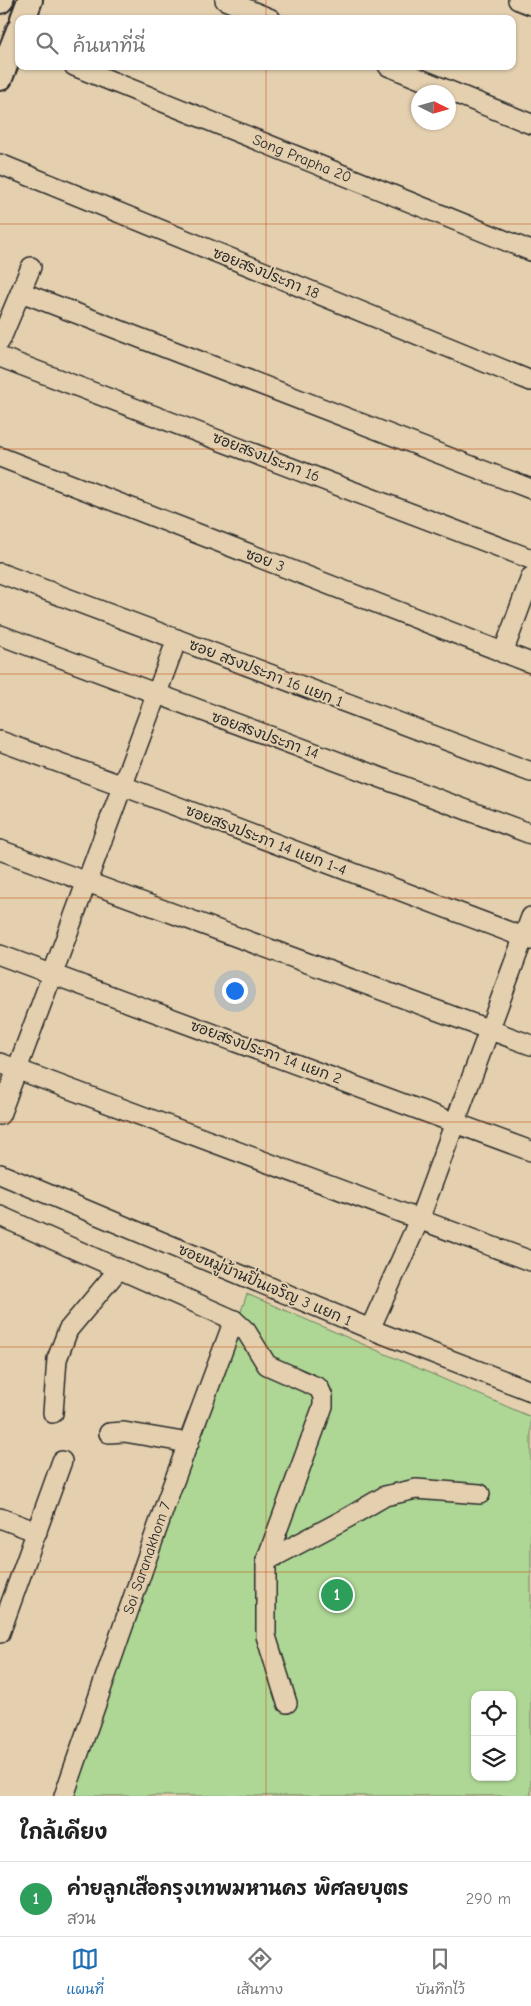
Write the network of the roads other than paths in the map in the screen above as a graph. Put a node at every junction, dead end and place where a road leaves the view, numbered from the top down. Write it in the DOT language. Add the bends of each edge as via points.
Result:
graph roads {
  1 [pos="30,0"];
  2 [pos="225,0"];
  3 [pos="518,0"];
  4 [pos="531,5"];
  5 [pos="24,15"];
  6 [pos="261,15"];
  7 [pos="15,44"];
  8 [pos="84,70"];
  9 [pos="398,70"];
  10 [pos="0,78"];
  11 [pos="531,124"];
  12 [pos="0,164"];
  13 [pos="531,251"];
  14 [pos="31,267"];
  15 [pos="21,292"];
  16 [pos="0,341"];
  17 [pos="0,357"];
  18 [pos="531,381"];
  19 [pos="0,457"];
  20 [pos="531,489"];
  21 [pos="531,559"];
  22 [pos="0,573"];
  23 [pos="531,577"];
  24 [pos="0,635"];
  25 [pos="177,639"];
  26 [pos="503,653"];
  27 [pos="531,664"];
  28 [pos="155,694"];
  29 [pos="0,741"];
  30 [pos="531,772"];
  31 [pos="123,786"];
  32 [pos="531,834"];
  33 [pos="0,850"];
  34 [pos="86,882"];
  35 [pos="531,917"];
  36 [pos="527,938"];
  37 [pos="0,955"];
  38 [pos="52,973"];
  39 [pos="489,1029"];
  40 [pos="531,1045"];
  41 [pos="9,1066"];
  42 [pos="0,1115"];
  43 [pos="455,1122"];
  44 [pos="531,1151"];
  45 [pos="0,1174"];
  46 [pos="0,1216"];
  47 [pos="419,1220"];
  48 [pos="531,1262"];
  49 [pos="118,1269"];
  50 [pos="234,1320"];
  51 [pos="370,1329"];
  52 [pos="531,1391"];
  53 [pos="53,1413"];
  54 [pos="109,1433"];
  55 [pos="189,1443"];
  56 [pos="62,1461"];
  57 [pos="480,1494"];
  58 [pos="0,1518"];
  59 [pos="37,1532"];
  60 [pos="266,1561"];
  61 [pos="4,1606"];
  62 [pos="0,1633"];
  63 [pos="287,1703"];
  64 [pos="64,1796"];
  1 -- 5 [label="main road"];
  2 -- 6 [label="street"];
  3 -- 4 [label="street"];
  7 -- 10 [label="main road"];
  8 -- 13 [label="street, Song Prapha 20"];
  9 -- 11 [label="street"];
  12 -- 18 [label="street, ซอยสรงประภา 18"];
  14 -- 15 [label="street"];
  15 -- 16 [label="street"];
  15 -- 20 [label="street"];
  17 -- 21 [label="street, ซอยสรงประภา 16"];
  19 -- 26 [label="street, ซอย 3"];
  22 -- 25 [label="street, ซอย สรงประภา 16 แยก 1"];
  23 -- 26 [label="street"];
  24 -- 28 [label="street, ซอยสรงประภา 14"];
  25 -- 28 [label="street"];
  25 -- 30 [label="street, ซอย สรงประภา 16 แยก 1"];
  26 -- 27 [label="street, ซอย 3"];
  28 -- 31 [label="street"];
  28 -- 32 [label="street, ซอยสรงประภา 14"];
  29 -- 31 [label="street, ซอยสรงประภา 14 แยก 1-4"];
  31 -- 34 [label="street"];
  31 -- 36 [label="street, ซอยสรงประภา 14 แยก 1-4"];
  33 -- 34 [label="street"];
  34 -- 38 [label="street"];
  34 -- 39 [label="street"];
  35 -- 36 [label="street"];
  36 -- 39 [label="street"];
  37 -- 38 [label="street, ซอยสรงประภา 14 แยก 2"];
  38 -- 41 [label="street"];
  38 -- 43 [label="street, ซอยสรงประภา 14 แยก 2"];
  39 -- 40 [label="street"];
  39 -- 43 [label="street"];
  41 -- 42 [label="street"];
  41 -- 47 [label="street"];
  43 -- 44 [label="street, ซอยสรงประภา 14 แยก 2"];
  43 -- 47 [label="street"];
  45 -- 51 [label="street, ซอยหมู่บ้านปิ่นเจริญ 3 แยก 1"];
  46 -- 49 [label="street"];
  47 -- 48 [label="street"];
  47 -- 51 [label="street"];
  49 -- 50 [label="street"];
  49 -- 53 [label="street" via="68,1330 57,1359"];
  50 -- 55 [label="street, Soi Saranakhom 7"];
  50 -- 60 [label="street" via="246,1331 267,1365 318,1388 323,1397 324,1406"];
  51 -- 52 [label="street, ซอยหมู่บ้านปิ่นเจริญ 3 แยก 1"];
  54 -- 55 [label="street" via="140,1434"];
  55 -- 64 [label="street, Soi Saranakhom 7"];
  56 -- 59 [label="street"];
  57 -- 60 [label="street" via="416,1489 385,1496"];
  58 -- 59 [label="street"];
  59 -- 61 [label="street"];
  60 -- 63 [label="street" via="266,1636"];
  61 -- 62 [label="street"];
}
